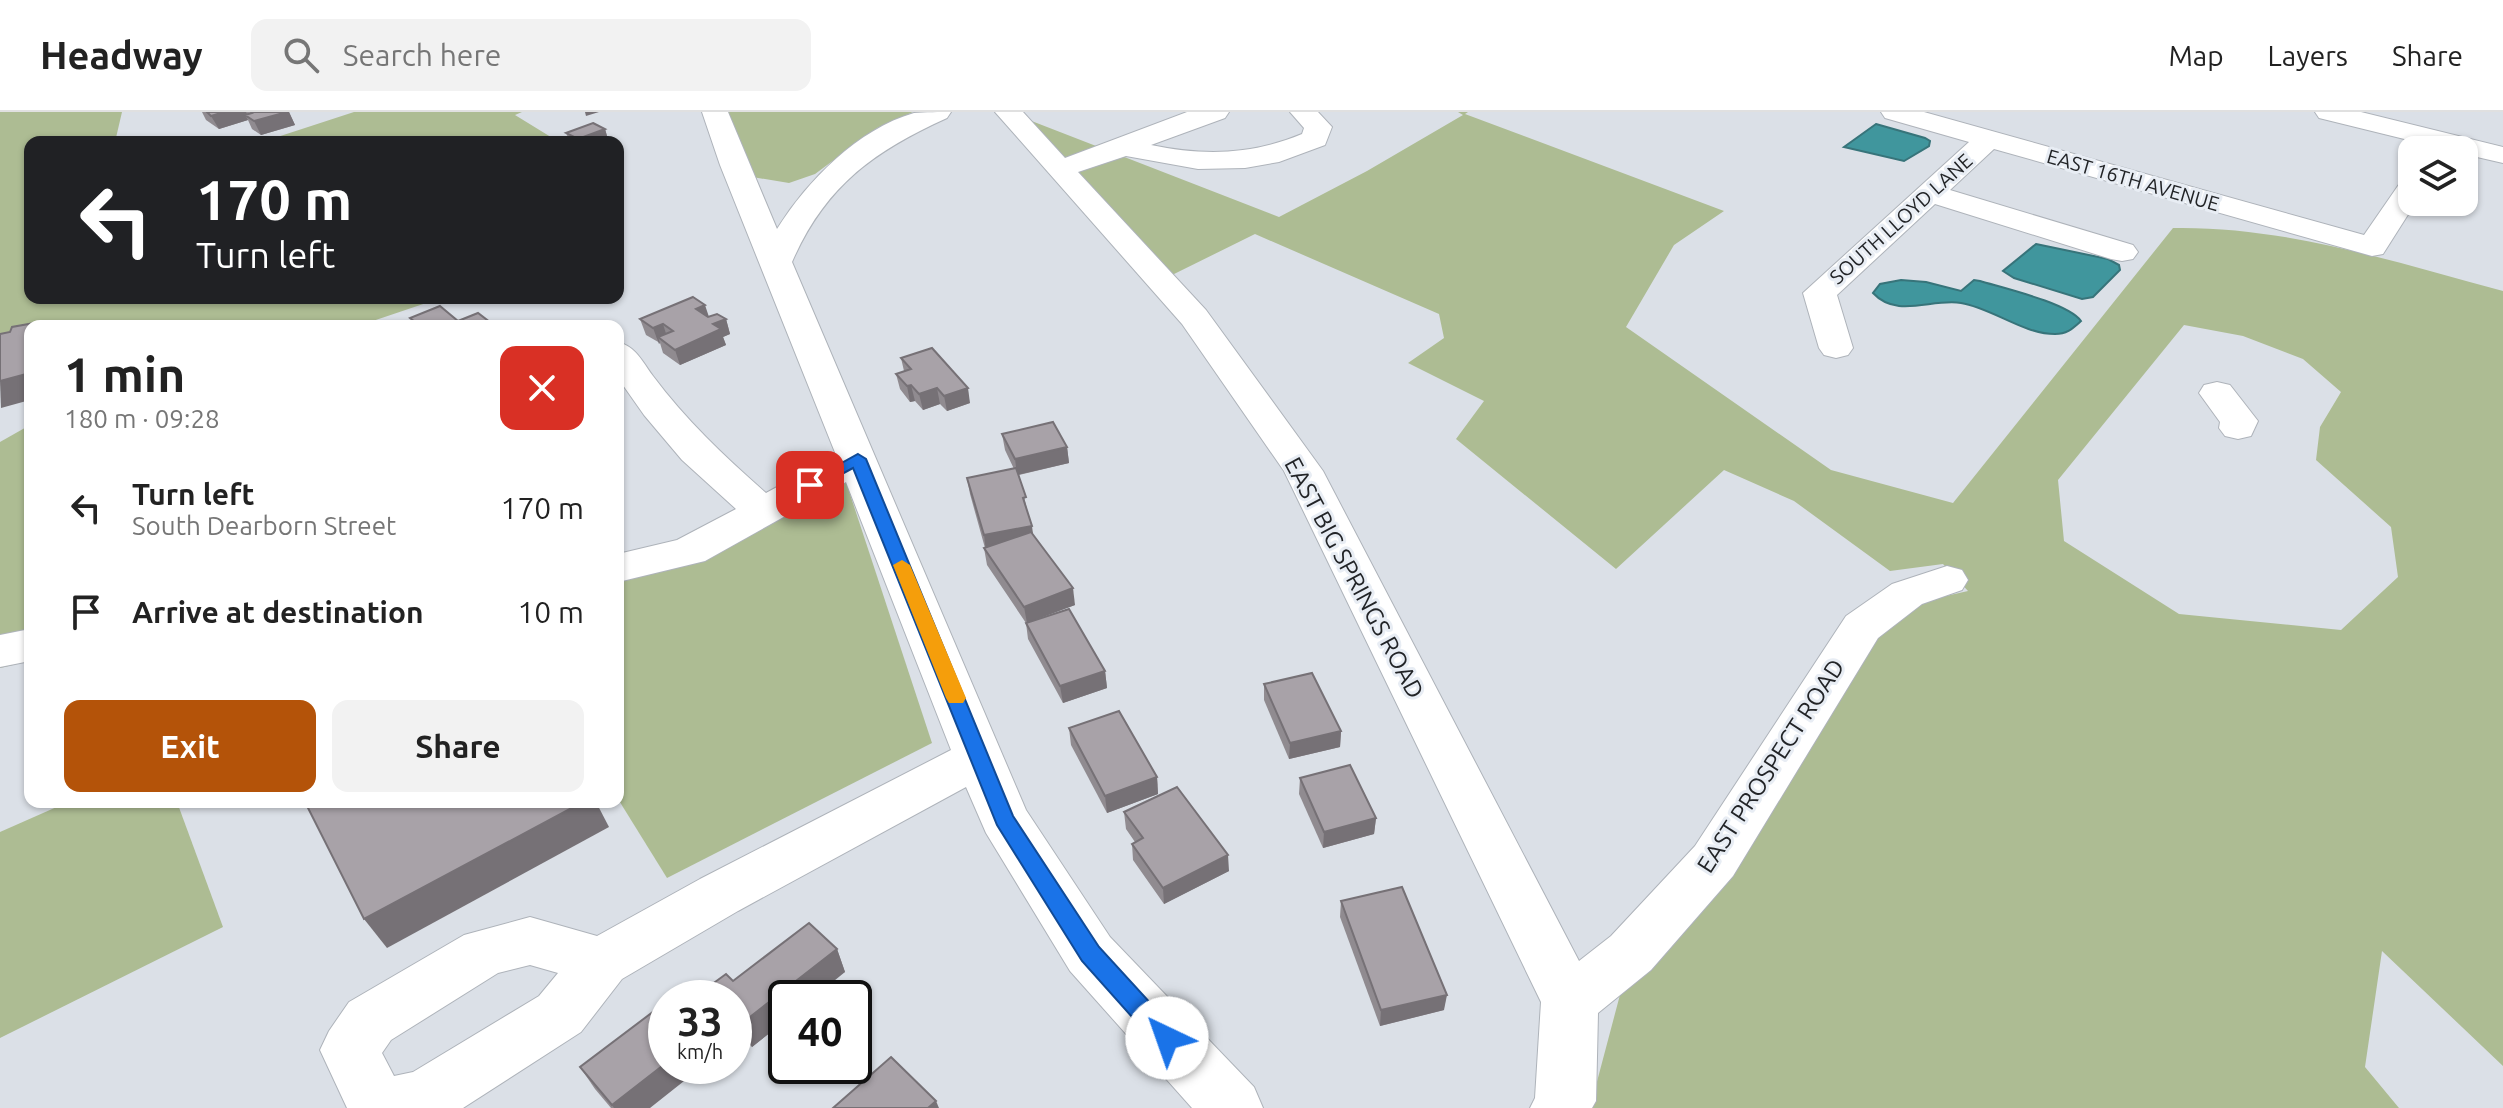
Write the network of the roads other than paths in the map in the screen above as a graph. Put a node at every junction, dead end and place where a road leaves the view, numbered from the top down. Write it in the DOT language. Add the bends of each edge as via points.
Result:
graph roads {
  1 [pos="715,112"];
  2 [pos="938,112"];
  3 [pos="1008,112"];
  4 [pos="1216,112"];
  5 [pos="1303,112"];
  6 [pos="1894,112"];
  7 [pos="2328,112"];
  8 [pos="2408,136"];
  9 [pos="1989,139"];
  10 [pos="1126,147"];
  11 [pos="2478,151"];
  12 [pos="2503,155"];
  13 [pos="1059,168"];
  14 [pos="766,188"];
  15 [pos="818,188"];
  16 [pos="1930,193"];
  17 [pos="2398,207"];
  18 [pos="2122,252"];
  19 [pos="776,262"];
  20 [pos="1836,348"];
  21 [pos="624,361"];
  22 [pos="2217,393"];
  23 [pos="2238,428"];
  24 [pos="858,459"];
  25 [pos="762,511"];
  26 [pos="624,567"];
  27 [pos="1947,580"];
  28 [pos="24,646"];
  29 [pos="0,651"];
  30 [pos="980,757"];
  31 [pos="602,962"];
  32 [pos="1570,1001"];
  33 [pos="380,1108"];
  34 [pos="1232,1108"];
  35 [pos="1561,1108"];
  1 -- 14 [label="street"];
  2 -- 15 [label="street" via="876,144"];
  3 -- 13 [label="street, EAST BIG SPRINGS ROAD"];
  4 -- 10 [label="street"];
  5 -- 10 [label="street" via="1318,127 1315,139 1253,159 1179,160"];
  6 -- 9 [label="street, EAST 16TH AVENUE"];
  7 -- 8 [label="street"];
  9 -- 16 [label="street, SOUTH LLOYD LANE"];
  9 -- 17 [label="street, EAST 16TH AVENUE" via="2372,247"];
  10 -- 13 [label="street"];
  11 -- 12 [label="street"];
  13 -- 32 [label="street, EAST BIG SPRINGS ROAD" via="1194,317 1303,471"];
  14 -- 15 [label="street"];
  14 -- 19 [label="street"];
  15 -- 19 [label="street" via="787,233"];
  16 -- 18 [label="street"];
  16 -- 20 [label="street, SOUTH LLOYD LANE" via="1820,293"];
  19 -- 24 [label="street"];
  21 -- 25 [label="street" via="696,452"];
  22 -- 23 [label="street" via="2239,421"];
  24 -- 25 [label="street"];
  24 -- 30 [label="street"];
  25 -- 26 [label="street" via="690,551"];
  27 -- 32 [label="street, EAST PROSPECT ROAD" via="1907,594 1862,627 1714,861 1631,953"];
  28 -- 29 [label="street"];
  30 -- 31 [label="street"];
  30 -- 34 [label="street" via="1004,819 1090,954"];
  31 -- 33 [label="street" via="560,1014 425,1098"];
  31 -- 33 [label="street" via="530,941 484,952 370,1021 350,1050"];
  32 -- 35 [label="street, EAST BIG SPRINGS ROAD"];
}
